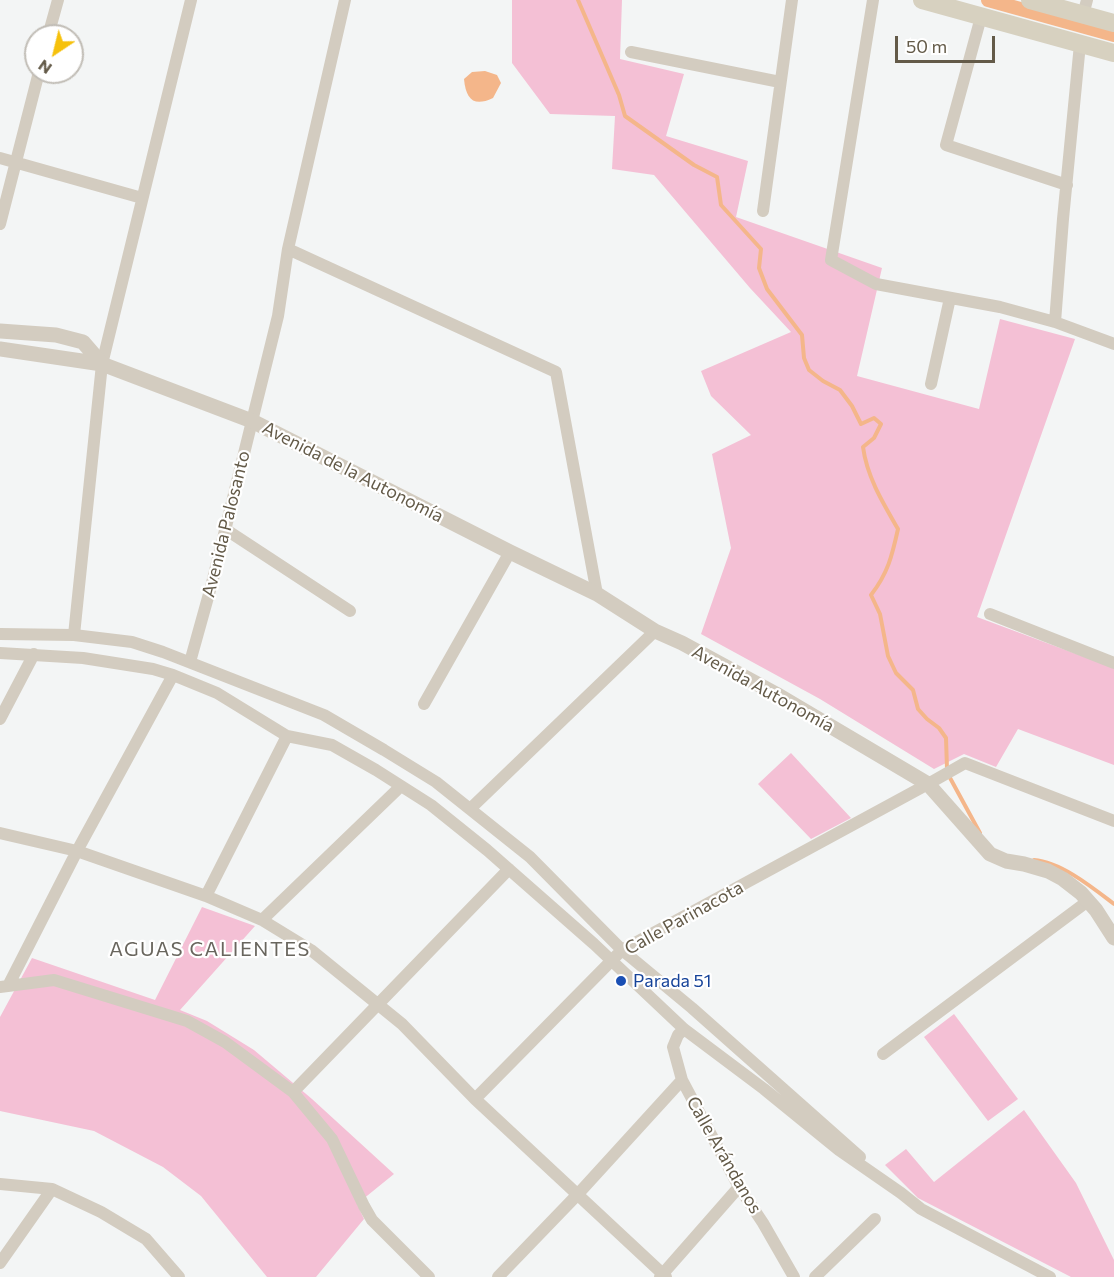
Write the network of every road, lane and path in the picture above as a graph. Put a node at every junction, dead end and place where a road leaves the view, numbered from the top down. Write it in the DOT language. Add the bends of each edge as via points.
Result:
graph roads {
  1 [pos="58,0"];
  2 [pos="191,0"];
  3 [pos="345,0"];
  4 [pos="792,0"];
  5 [pos="873,0"];
  6 [pos="922,0"];
  7 [pos="1030,0"];
  8 [pos="1085,8"];
  9 [pos="981,17"];
  10 [pos="1114,23"];
  11 [pos="51,24"];
  12 [pos="1080,44"];
  13 [pos="631,52"];
  14 [pos="1114,53"];
  15 [pos="780,82"];
  16 [pos="36,84"];
  17 [pos="0,158"];
  18 [pos="16,162"];
  19 [pos="1067,185"];
  20 [pos="142,198"];
  21 [pos="763,212"];
  22 [pos="0,224"];
  23 [pos="288,249"];
  24 [pos="950,298"];
  25 [pos="1055,322"];
  26 [pos="0,331"];
  27 [pos="1114,344"];
  28 [pos="0,349"];
  29 [pos="102,364"];
  30 [pos="931,384"];
  31 [pos="252,421"];
  32 [pos="225,529"];
  33 [pos="510,552"];
  34 [pos="597,594"];
  35 [pos="350,611"];
  36 [pos="990,614"];
  37 [pos="654,631"];
  38 [pos="0,634"];
  39 [pos="74,635"];
  40 [pos="0,653"];
  41 [pos="34,654"];
  42 [pos="190,662"];
  43 [pos="1114,663"];
  44 [pos="173,675"];
  45 [pos="424,704"];
  46 [pos="0,719"];
  47 [pos="287,736"];
  48 [pos="928,784"];
  49 [pos="401,786"];
  50 [pos="470,809"];
  51 [pos="1114,821"];
  52 [pos="0,833"];
  53 [pos="77,851"];
  54 [pos="509,869"];
  55 [pos="206,896"];
  56 [pos="1088,901"];
  57 [pos="262,920"];
  58 [pos="1114,938"];
  59 [pos="622,950"];
  60 [pos="612,961"];
  61 [pos="4,986"];
  62 [pos="377,1005"];
  63 [pos="684,1029"];
  64 [pos="883,1054"];
  65 [pos="682,1080"];
  66 [pos="293,1092"];
  67 [pos="475,1099"];
  68 [pos="0,1184"];
  69 [pos="738,1187"];
  70 [pos="52,1189"];
  71 [pos="901,1193"];
  72 [pos="578,1194"];
  73 [pos="875,1219"];
  74 [pos="0,1263"];
  75 [pos="663,1276"];
  76 [pos="179,1277"];
  77 [pos="429,1277"];
  78 [pos="498,1277"];
  79 [pos="794,1277"];
  80 [pos="815,1277"];
  81 [pos="1050,1277"];
  1 -- 11 [label="street"];
  2 -- 20 [label="street"];
  3 -- 23 [label="street, Avenida Palosanto"];
  4 -- 15 [label="street"];
  5 -- 24 [label="street" via="831,260 876,284"];
  6 -- 9 [label="main road"];
  7 -- 8 [label="main road"];
  8 -- 10 [label="main road"];
  9 -- 12 [label="main road"];
  9 -- 19 [label="street" via="946,145"];
  12 -- 14 [label="main road"];
  12 -- 19 [label="street"];
  13 -- 15 [label="street"];
  15 -- 21 [label="street"];
  16 -- 18 [label="street"];
  17 -- 18 [label="street"];
  18 -- 20 [label="street"];
  18 -- 22 [label="street"];
  19 -- 25 [label="street"];
  20 -- 29 [label="street"];
  23 -- 31 [label="street, Avenida Palosanto" via="278,316"];
  23 -- 34 [label="street" via="556,372"];
  24 -- 25 [label="street"];
  24 -- 30 [label="street"];
  25 -- 27 [label="street"];
  26 -- 29 [label="street, Avenida de la Autonomía" via="56,335 83,342"];
  28 -- 29 [label="street, Avenida de la Autonomía"];
  29 -- 31 [label="street, Avenida de la Autonomía"];
  29 -- 39 [label="street"];
  31 -- 32 [label="street, Avenida Palosanto"];
  31 -- 33 [label="street, Avenida de la Autonomía"];
  32 -- 35 [label="street"];
  32 -- 42 [label="street, Avenida Palosanto"];
  33 -- 34 [label="street, Avenida de la Autonomía"];
  33 -- 45 [label="street"];
  34 -- 37 [label="street, Avenida Autonomía"];
  36 -- 43 [label="street"];
  37 -- 48 [label="street, Avenida Autonomía" via="776,694"];
  37 -- 50 [label="street"];
  38 -- 39 [label="street"];
  39 -- 42 [label="street" via="132,642"];
  40 -- 41 [label="street"];
  41 -- 44 [label="street" via="83,658"];
  41 -- 46 [label="street"];
  42 -- 50 [label="street" via="324,715 436,782"];
  44 -- 47 [label="street" via="217,693"];
  44 -- 53 [label="street"];
  47 -- 49 [label="street" via="332,745"];
  47 -- 55 [label="street"];
  48 -- 51 [label="street, Calle Parinacota" via="965,763"];
  48 -- 56 [label="street, Avenida Autonomía" via="990,854 1048,871"];
  48 -- 59 [label="street, Calle Parinacota"];
  49 -- 54 [label="street" via="431,805"];
  49 -- 57 [label="street"];
  50 -- 59 [label="street" via="530,856"];
  52 -- 53 [label="street"];
  53 -- 55 [label="street"];
  53 -- 61 [label="street"];
  54 -- 60 [label="street"];
  54 -- 62 [label="street"];
  55 -- 57 [label="street"];
  56 -- 58 [label="street, Avenida Autonomía"];
  56 -- 64 [label="street"];
  57 -- 62 [label="street" via="311,950"];
  59 -- 60 [label="street, Calle Parinacota"];
  59 -- 71 [label="street"];
  60 -- 63 [label="street"];
  60 -- 67 [label="street, Calle Parinacota"];
  61 -- 66 [label="street" via="54,980 188,1021 225,1042"];
  62 -- 66 [label="street"];
  62 -- 67 [label="street" via="402,1024"];
  63 -- 65 [label="street, Calle Arándanos" via="673,1047"];
  63 -- 71 [label="street" via="839,1150"];
  65 -- 69 [label="street, Calle Arándanos"];
  65 -- 72 [label="street"];
  66 -- 77 [label="street" via="332,1139 372,1220"];
  67 -- 72 [label="street"];
  68 -- 70 [label="street"];
  69 -- 75 [label="street"];
  69 -- 79 [label="street, Calle Arándanos"];
  70 -- 74 [label="street"];
  70 -- 76 [label="street" via="146,1239"];
  71 -- 81 [label="street" via="921,1209"];
  72 -- 75 [label="street"];
  72 -- 78 [label="street"];
  73 -- 80 [label="street"];
}
